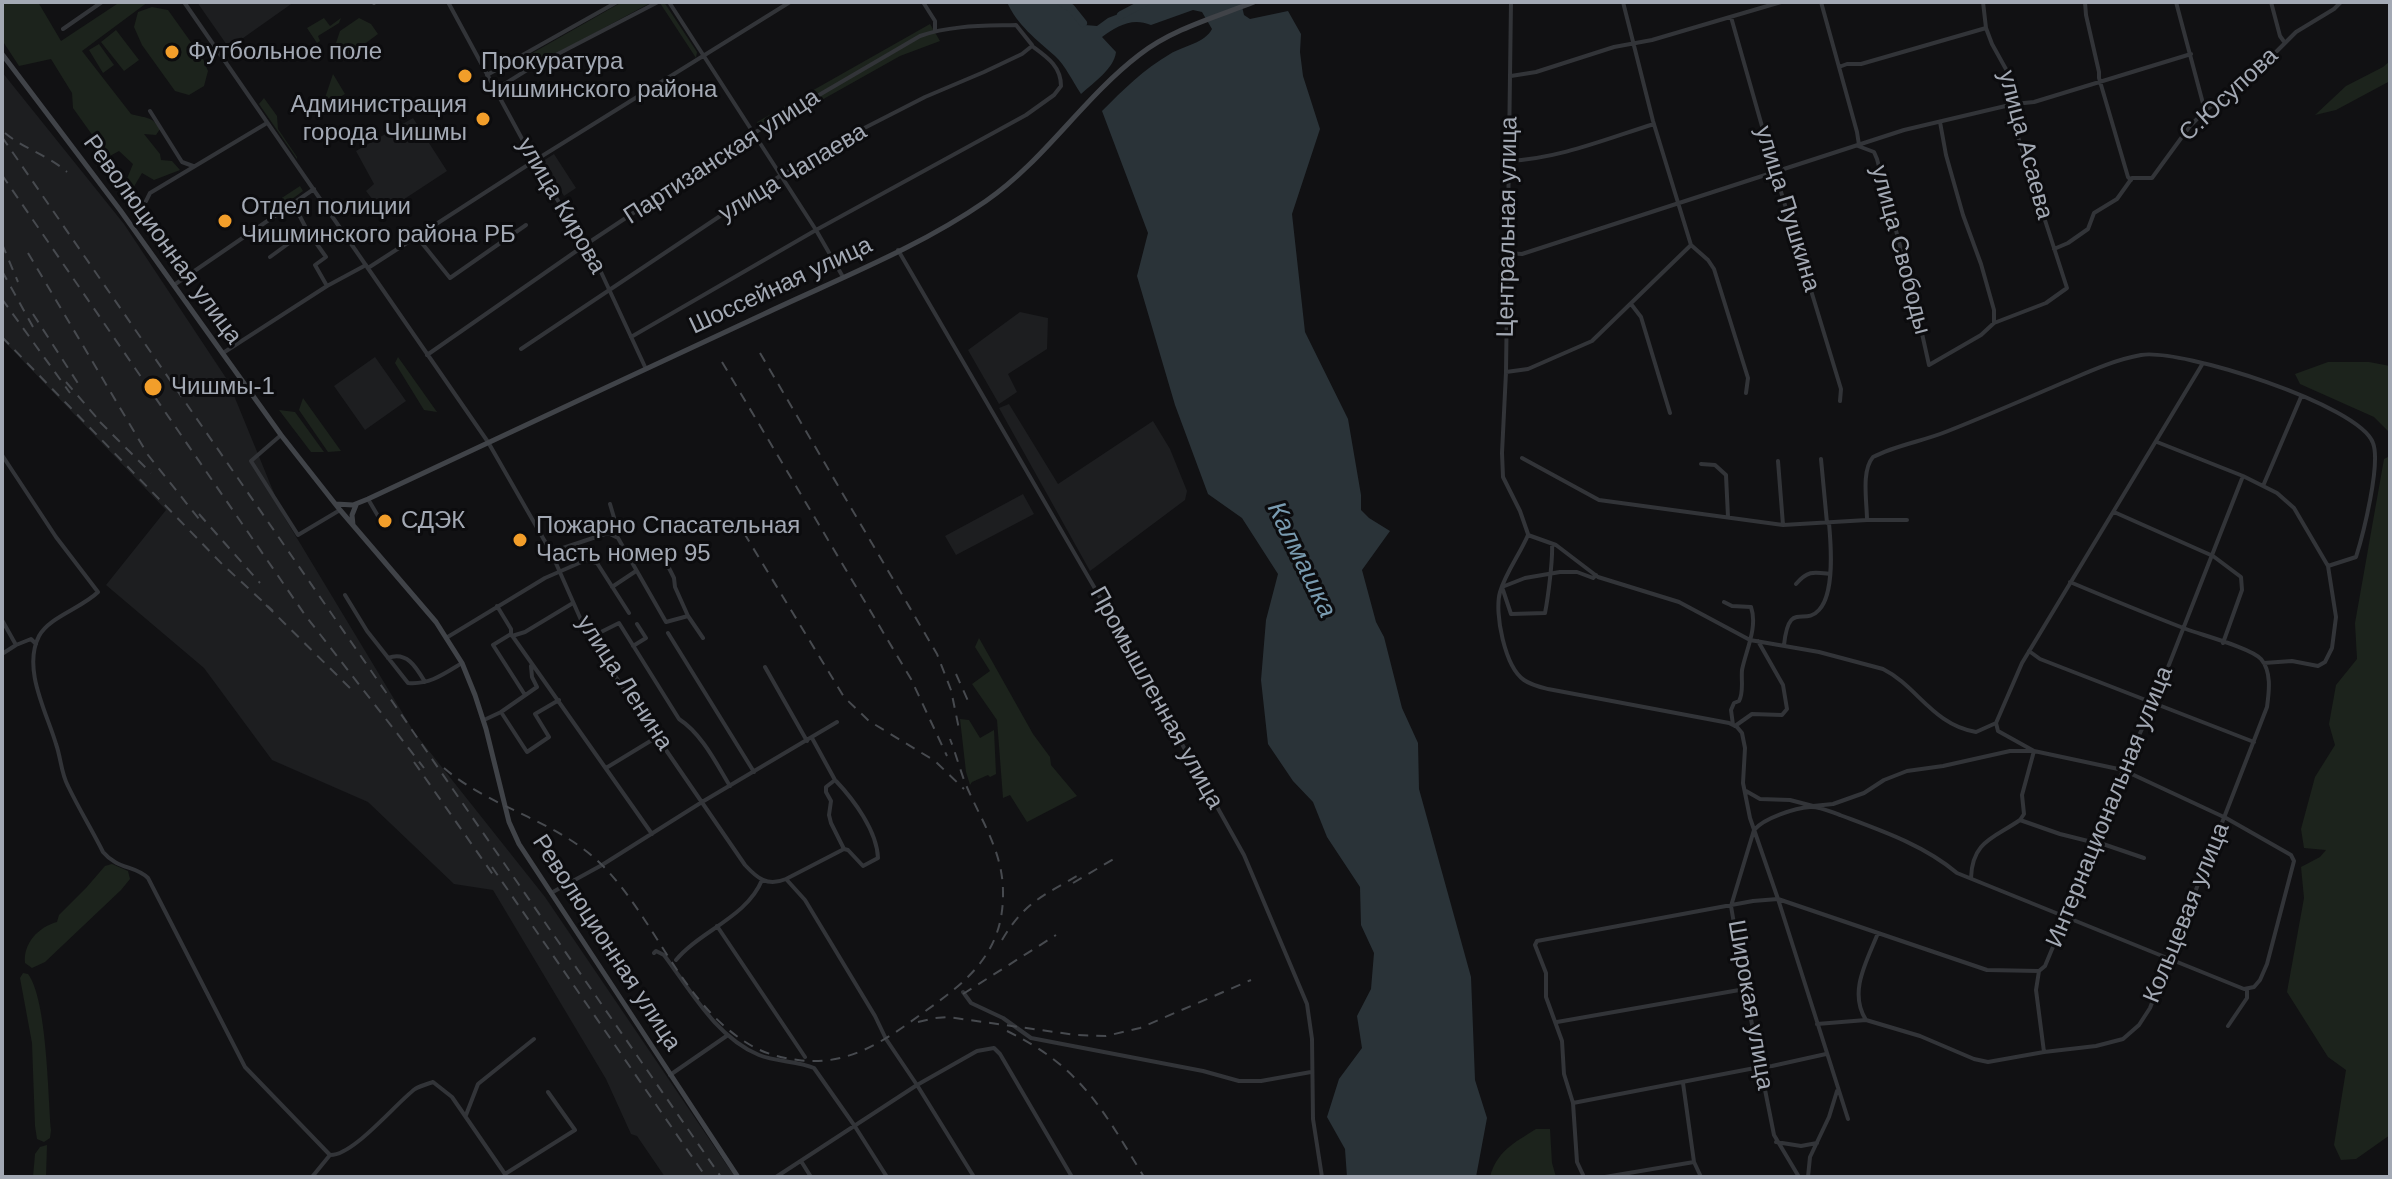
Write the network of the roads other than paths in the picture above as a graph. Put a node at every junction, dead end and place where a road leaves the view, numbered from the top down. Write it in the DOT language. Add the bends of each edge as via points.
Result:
graph roads {
  1 [pos="102,2"];
  2 [pos="184,2"];
  3 [pos="448,2"];
  4 [pos="617,2"];
  5 [pos="658,2"];
  6 [pos="669,2"];
  7 [pos="790,2"];
  8 [pos="923,2"];
  9 [pos="1254,2"];
  10 [pos="1511,2"];
  11 [pos="1623,2"];
  12 [pos="1781,2"];
  13 [pos="1821,2"];
  14 [pos="1983,2"];
  15 [pos="2085,2"];
  16 [pos="2176,2"];
  17 [pos="2271,2"];
  18 [pos="2341,2"];
  19 [pos="1731,17"];
  20 [pos="1986,28"];
  21 [pos="63,29"];
  22 [pos="935,31"];
  23 [pos="2285,43"];
  24 [pos="1635,44"];
  25 [pos="1032,46"];
  26 [pos="2,54"];
  27 [pos="2191,54"];
  28 [pos="703,57"];
  29 [pos="1839,67"];
  30 [pos="487,75"];
  31 [pos="1511,76"];
  32 [pos="2100,82"];
  33 [pos="495,90"];
  34 [pos="2014,104"];
  35 [pos="150,111"];
  36 [pos="2205,111"];
  37 [pos="1940,122"];
  38 [pos="267,123"];
  39 [pos="1654,124"];
  40 [pos="754,133"];
  41 [pos="1858,145"];
  42 [pos="534,161"];
  43 [pos="1508,161"];
  44 [pos="195,166"];
  45 [pos="1775,172"];
  46 [pos="780,176"];
  47 [pos="2131,180"];
  48 [pos="314,189"];
  49 [pos="146,201"];
  50 [pos="293,203"];
  51 [pos="1679,203"];
  52 [pos="526,225"];
  53 [pos="307,230"];
  54 [pos="816,230"];
  55 [pos="417,237"];
  56 [pos="585,245"];
  57 [pos="1691,245"];
  58 [pos="2054,249"];
  59 [pos="898,250"];
  60 [pos="1507,253"];
  61 [pos="270,257"];
  62 [pos="367,267"];
  63 [pos="843,277"];
  64 [pos="173,285"];
  65 [pos="327,286"];
  66 [pos="610,291"];
  67 [pos="1631,304"];
  68 [pos="1994,323"];
  69 [pos="631,337"];
  70 [pos="521,349"];
  71 [pos="223,353"];
  72 [pos="427,355"];
  73 [pos="2203,363"];
  74 [pos="646,369"];
  75 [pos="1506,372"];
  76 [pos="1746,393"];
  77 [pos="2301,397"];
  78 [pos="1840,401"];
  79 [pos="1670,413"];
  80 [pos="281,435"];
  81 [pos="488,442"];
  82 [pos="2157,442"];
  83 [pos="2,455"];
  84 [pos="1522,458"];
  85 [pos="1821,459"];
  86 [pos="1778,461"];
  87 [pos="1701,464"];
  88 [pos="2243,476"];
  89 [pos="2263,486"];
  90 [pos="368,499"];
  91 [pos="335,503"];
  92 [pos="357,504"];
  93 [pos="610,504"];
  94 [pos="340,510"];
  95 [pos="2114,512"];
  96 [pos="378,516"];
  97 [pos="1728,517"];
  98 [pos="1867,520"];
  99 [pos="1907,520"];
  100 [pos="1828,523"];
  101 [pos="353,525"];
  102 [pos="1783,525"];
  103 [pos="608,533"];
  104 [pos="1528,535"];
  105 [pos="1552,543"];
  106 [pos="551,552"];
  107 [pos="2213,556"];
  108 [pos="2328,566"];
  109 [pos="669,568"];
  110 [pos="560,571"];
  111 [pos="636,571"];
  112 [pos="1549,574"];
  113 [pos="1830,574"];
  114 [pos="1596,575"];
  115 [pos="2070,582"];
  116 [pos="1796,584"];
  117 [pos="612,587"];
  118 [pos="1502,587"];
  119 [pos="345,595"];
  120 [pos="1724,602"];
  121 [pos="573,603"];
  122 [pos="497,606"];
  123 [pos="629,613"];
  124 [pos="688,616"];
  125 [pos="2,620"];
  126 [pos="637,624"];
  127 [pos="2183,628"];
  128 [pos="668,633"];
  129 [pos="512,635"];
  130 [pos="446,638"];
  131 [pos="589,638"];
  132 [pos="703,638"];
  133 [pos="1750,640"];
  134 [pos="1758,641"];
  135 [pos="2223,643"];
  136 [pos="36,644"];
  137 [pos="16,645"];
  138 [pos="1784,645"];
  139 [pos="633,646"];
  140 [pos="2029,651"];
  141 [pos="2,654"];
  142 [pos="388,658"];
  143 [pos="462,663"];
  144 [pos="2264,663"];
  145 [pos="531,665"];
  146 [pos="765,667"];
  147 [pos="425,682"];
  148 [pos="525,695"];
  149 [pos="559,700"];
  150 [pos="2154,703"];
  151 [pos="501,712"];
  152 [pos="484,720"];
  153 [pos="837,722"];
  154 [pos="1996,723"];
  155 [pos="1732,724"];
  156 [pos="657,737"];
  157 [pos="809,739"];
  158 [pos="2254,742"];
  159 [pos="2034,751"];
  160 [pos="606,768"];
  161 [pos="2123,770"];
  162 [pos="754,772"];
  163 [pos="835,780"];
  164 [pos="730,786"];
  165 [pos="1744,789"];
  166 [pos="702,802"];
  167 [pos="1813,806"];
  168 [pos="2226,818"];
  169 [pos="2020,820"];
  170 [pos="1754,830"];
  171 [pos="652,834"];
  172 [pos="2096,842"];
  173 [pos="844,849"];
  174 [pos="2144,858"];
  175 [pos="786,879"];
  176 [pos="1971,879"];
  177 [pos="762,880"];
  178 [pos="551,893"];
  179 [pos="1778,899"];
  180 [pos="1731,906"];
  181 [pos="2064,918"];
  182 [pos="717,926"];
  183 [pos="1878,933"];
  184 [pos="654,953"];
  185 [pos="676,960"];
  186 [pos="2169,960"];
  187 [pos="2039,971"];
  188 [pos="1745,989"];
  189 [pos="2246,989"];
  190 [pos="963,992"];
  191 [pos="1866,1020"];
  192 [pos="1557,1022"];
  193 [pos="1817,1024"];
  194 [pos="2228,1026"];
  195 [pos="728,1035"];
  196 [pos="534,1039"];
  197 [pos="2044,1052"];
  198 [pos="1826,1054"];
  199 [pos="805,1057"];
  200 [pos="1760,1067"];
  201 [pos="1311,1072"];
  202 [pos="670,1075"];
  203 [pos="1683,1083"];
  204 [pos="917,1085"];
  205 [pos="1837,1089"];
  206 [pos="548,1092"];
  207 [pos="1573,1103"];
  208 [pos="465,1116"];
  209 [pos="1848,1119"];
  210 [pos="854,1125"];
  211 [pos="1776,1142"];
  212 [pos="1817,1142"];
  213 [pos="330,1155"];
  214 [pos="801,1161"];
  215 [pos="1694,1162"];
  216 [pos="506,1175"];
  217 [pos="312,1177"];
  218 [pos="738,1177"];
  219 [pos="776,1177"];
  220 [pos="811,1177"];
  221 [pos="887,1177"];
  222 [pos="974,1177"];
  223 [pos="1072,1177"];
  224 [pos="1322,1177"];
  225 [pos="1584,1177"];
  226 [pos="1605,1177"];
  227 [pos="1701,1177"];
  228 [pos="1799,1177"];
  229 [pos="1808,1177"];
  1 -- 21 [label="street"];
  2 -- 38 [label="street, улица Ленина"];
  3 -- 30 [label="street, улица Кирова"];
  4 -- 30 [label="street"];
  5 -- 33 [label="street"];
  6 -- 28 [label="street"];
  7 -- 28 [label="street"];
  8 -- 22 [label="street"];
  9 -- 59 [label="main road, Шоссейная улица" via="1139,55 1012,180 986,201"];
  10 -- 31 [label="street, Центральная улица"];
  11 -- 24 [label="street"];
  12 -- 19 [label="street"];
  13 -- 29 [label="street, улица Свободы"];
  14 -- 20 [label="street, улица Асаева"];
  15 -- 32 [label="street"];
  16 -- 27 [label="street"];
  17 -- 23 [label="street"];
  18 -- 23 [label="street, С.Юсупова"];
  19 -- 24 [label="street"];
  19 -- 45 [label="street, улица Пушкина"];
  20 -- 29 [label="street"];
  20 -- 34 [label="street, улица Асаева" via="2007,71"];
  22 -- 25 [label="street, Партизанская улица" via="1016,25"];
  22 -- 40 [label="street, Партизанская улица"];
  23 -- 36 [label="street, С.Юсупова" via="2243,89"];
  24 -- 31 [label="street"];
  24 -- 39 [label="street"];
  25 -- 46 [label="street, улица Чапаева" via="837,142"];
  25 -- 54 [label="street, Шоссейная улица" via="1052,60 1060,74 1061,86 1054,95"];
  26 -- 64 [label="main road, Революционная улица"];
  27 -- 32 [label="street"];
  27 -- 36 [label="street"];
  28 -- 40 [label="street"];
  28 -- 42 [label="street"];
  29 -- 41 [label="street, улица Свободы"];
  30 -- 33 [label="street, улица Кирова"];
  31 -- 43 [label="street, Центральная улица"];
  32 -- 34 [label="street"];
  32 -- 47 [label="street"];
  33 -- 42 [label="street, улица Кирова"];
  34 -- 37 [label="street"];
  34 -- 58 [label="street, улица Асаева" via="2018,137"];
  35 -- 44 [label="street" via="182,162"];
  36 -- 47 [label="street, С.Юсупова" via="2152,178"];
  37 -- 41 [label="street"];
  37 -- 68 [label="street"];
  38 -- 44 [label="street"];
  38 -- 48 [label="street, улица Ленина"];
  39 -- 43 [label="street" via="1565,152"];
  39 -- 51 [label="street"];
  40 -- 46 [label="street"];
  40 -- 56 [label="street, Партизанская улица"];
  41 -- 45 [label="street"];
  41 -- 68 [label="street, улица Свободы" via="1877,159 1929,365"];
  42 -- 55 [label="street"];
  42 -- 56 [label="street, улица Кирова"];
  43 -- 60 [label="street, Центральная улица"];
  44 -- 49 [label="street" via="150,193"];
  45 -- 51 [label="street"];
  45 -- 78 [label="street, улица Пушкина" via="1841,389"];
  46 -- 54 [label="street"];
  46 -- 66 [label="street, улица Чапаева"];
  47 -- 58 [label="street, С.Юсупова" via="2117,199 2094,213 2088,229"];
  48 -- 50 [label="street"];
  48 -- 62 [label="street, улица Ленина"];
  50 -- 53 [label="street"];
  50 -- 64 [label="street"];
  51 -- 57 [label="street"];
  51 -- 60 [label="street" via="1522,254"];
  52 -- 55 [label="street" via="450,278"];
  53 -- 61 [label="street"];
  53 -- 65 [label="street" via="326,257 315,265"];
  54 -- 63 [label="street"];
  54 -- 69 [label="street, Шоссейная улица"];
  55 -- 62 [label="street"];
  56 -- 66 [label="street, улица Кирова"];
  56 -- 72 [label="street, Партизанская улица"];
  57 -- 67 [label="street"];
  57 -- 76 [label="street" via="1714,269 1748,378"];
  58 -- 68 [label="street, улица Асаева" via="2067,288 2046,303"];
  59 -- 63 [label="main road, Шоссейная улица"];
  59 -- 201 [label="street, Промышленная улица" via="1244,855 1307,1004"];
  60 -- 75 [label="street, Центральная улица"];
  62 -- 65 [label="street"];
  62 -- 72 [label="street, улица Ленина"];
  63 -- 74 [label="main road, Шоссейная улица"];
  64 -- 71 [label="main road, Революционная улица"];
  65 -- 71 [label="street"];
  66 -- 69 [label="street, улица Кирова"];
  66 -- 70 [label="street, улица Чапаева"];
  67 -- 75 [label="street" via="1592,341 1528,369"];
  67 -- 79 [label="street" via="1641,317"];
  69 -- 74 [label="street, улица Кирова"];
  71 -- 80 [label="main road, Революционная улица"];
  72 -- 81 [label="street, улица Ленина"];
  73 -- 77 [label="street"];
  73 -- 82 [label="street"];
  73 -- 98 [label="street" via="2139,355 1880,454 1868,463"];
  74 -- 81 [label="main road, Шоссейная улица"];
  75 -- 104 [label="street, Центральная улица" via="1503,477"];
  77 -- 89 [label="street"];
  77 -- 108 [label="street" via="2335,410 2367,431 2376,457 2356,557"];
  80 -- 91 [label="main road, Революционная улица"];
  80 -- 94 [label="street" via="251,461 298,535"];
  81 -- 90 [label="main road, Шоссейная улица"];
  81 -- 106 [label="street, улица Ленина"];
  82 -- 88 [label="street"];
  82 -- 95 [label="street"];
  83 -- 136 [label="street" via="98,592 53,621"];
  84 -- 97 [label="street" via="1599,500"];
  85 -- 100 [label="street"];
  86 -- 102 [label="street"];
  87 -- 97 [label="street" via="1715,465 1726,475"];
  88 -- 89 [label="street"];
  88 -- 107 [label="street, Интернациональная улица"];
  89 -- 108 [label="street" via="2294,508"];
  90 -- 92 [label="main road, Шоссейная улица"];
  90 -- 96 [label="street"];
  91 -- 92 [label="main road, Шоссейная улица"];
  91 -- 94 [label="main road, Революционная улица"];
  92 -- 101 [label="main road"];
  93 -- 103 [label="street" via="615,521"];
  94 -- 101 [label="main road, Революционная улица"];
  95 -- 107 [label="street"];
  95 -- 115 [label="street"];
  97 -- 102 [label="street"];
  98 -- 99 [label="street"];
  98 -- 100 [label="street"];
  100 -- 102 [label="street"];
  100 -- 113 [label="street"];
  101 -- 130 [label="main road, Революционная улица"];
  103 -- 106 [label="street"];
  103 -- 111 [label="street" via="618,538"];
  104 -- 105 [label="street"];
  104 -- 118 [label="street"];
  105 -- 112 [label="street"];
  105 -- 114 [label="street"];
  106 -- 110 [label="street, улица Ленина"];
  107 -- 127 [label="street, Интернациональная улица"];
  107 -- 135 [label="street" via="2241,577 2242,590"];
  108 -- 144 [label="street" via="2336,617 2325,662"];
  109 -- 124 [label="street"];
  110 -- 117 [label="street" via="592,560"];
  110 -- 121 [label="street, улица Ленина"];
  110 -- 122 [label="street"];
  111 -- 117 [label="street"];
  111 -- 124 [label="street" via="666,622"];
  112 -- 114 [label="street"];
  112 -- 118 [label="street"];
  112 -- 118 [label="street" via="1545,613 1511,614"];
  113 -- 116 [label="street" via="1811,571"];
  113 -- 138 [label="street" via="1818,612 1790,621"];
  114 -- 133 [label="street" via="1679,602"];
  115 -- 127 [label="street"];
  115 -- 140 [label="street"];
  117 -- 123 [label="street"];
  118 -- 155 [label="street" via="1498,602 1505,648 1523,680"];
  119 -- 142 [label="street"];
  120 -- 133 [label="street" via="1753,609"];
  121 -- 129 [label="street"];
  121 -- 131 [label="street, улица Ленина"];
  122 -- 129 [label="street"];
  122 -- 130 [label="street"];
  124 -- 132 [label="street"];
  125 -- 137 [label="street"];
  126 -- 139 [label="street" via="646,638"];
  127 -- 135 [label="street"];
  127 -- 150 [label="street, Интернациональная улица"];
  128 -- 162 [label="street"];
  129 -- 145 [label="street"];
  129 -- 148 [label="street" via="493,645"];
  130 -- 143 [label="main road, Революционная улица"];
  131 -- 139 [label="street" via="619,623"];
  131 -- 156 [label="street, улица Ленина"];
  133 -- 134 [label="street"];
  133 -- 155 [label="street"];
  134 -- 138 [label="street"];
  134 -- 155 [label="street" via="1783,685 1787,709 1782,715 1752,714"];
  135 -- 144 [label="street"];
  136 -- 137 [label="street" via="31,639"];
  136 -- 213 [label="street" via="36,684 64,777 103,852 148,878 245,1067"];
  137 -- 141 [label="street"];
  138 -- 154 [label="street" via="1883,669 1960,727 1976,732"];
  139 -- 164 [label="street"];
  140 -- 150 [label="street"];
  140 -- 154 [label="street"];
  142 -- 147 [label="street" via="408,683"];
  142 -- 147 [label="street" via="410,660"];
  143 -- 147 [label="street"];
  143 -- 152 [label="main road, Революционная улица"];
  144 -- 158 [label="street, Кольцевая улица" via="2267,707"];
  145 -- 148 [label="street" via="537,687"];
  145 -- 149 [label="street"];
  146 -- 157 [label="street"];
  148 -- 151 [label="street"];
  149 -- 151 [label="street" via="535,714 549,737 527,752"];
  149 -- 160 [label="street"];
  150 -- 158 [label="street"];
  150 -- 161 [label="street, Интернациональная улица"];
  151 -- 152 [label="street"];
  152 -- 178 [label="main road, Революционная улица" via="513,833"];
  153 -- 157 [label="street"];
  154 -- 159 [label="street" via="1998,731"];
  155 -- 165 [label="street" via="1744,741"];
  156 -- 160 [label="street"];
  156 -- 166 [label="street, улица Ленина"];
  157 -- 162 [label="street"];
  157 -- 163 [label="street"];
  158 -- 168 [label="street, Кольцевая улица"];
  159 -- 161 [label="street"];
  159 -- 167 [label="street" via="1907,771 1846,801"];
  159 -- 169 [label="street"];
  160 -- 171 [label="street"];
  161 -- 168 [label="street"];
  161 -- 172 [label="street, Интернациональная улица"];
  162 -- 164 [label="street"];
  163 -- 173 [label="street" via="826,787 829,815"];
  163 -- 173 [label="street" via="864,819 878,858 863,866"];
  164 -- 166 [label="street"];
  165 -- 167 [label="street" via="1760,799"];
  165 -- 170 [label="street"];
  166 -- 171 [label="street"];
  166 -- 177 [label="street, улица Ленина" via="745,865"];
  167 -- 170 [label="street" via="1761,822"];
  167 -- 176 [label="street" via="1893,836"];
  168 -- 186 [label="street, Кольцевая улица"];
  168 -- 189 [label="street" via="2294,861 2273,946 2260,980"];
  169 -- 172 [label="street"];
  169 -- 176 [label="street" via="1982,845"];
  170 -- 179 [label="street"];
  170 -- 180 [label="street, Широкая улица"];
  171 -- 178 [label="street"];
  172 -- 174 [label="street"];
  172 -- 181 [label="street, Интернациональная улица"];
  173 -- 175 [label="street"];
  175 -- 177 [label="street"];
  175 -- 204 [label="street" via="805,900"];
  176 -- 181 [label="street"];
  177 -- 182 [label="street" via="754,898"];
  178 -- 202 [label="main road, Революционная улица"];
  179 -- 180 [label="street"];
  179 -- 183 [label="street, Интернациональная улица"];
  179 -- 193 [label="street"];
  180 -- 188 [label="street, Широкая улица"];
  180 -- 192 [label="street" via="1537,941 1546,997"];
  181 -- 186 [label="street"];
  181 -- 187 [label="street, Интернациональная улица"];
  182 -- 185 [label="street"];
  182 -- 199 [label="street"];
  183 -- 187 [label="street, Интернациональная улица" via="1987,970"];
  183 -- 191 [label="street" via="1858,985 1857,1001"];
  184 -- 195 [label="street" via="664,955"];
  186 -- 189 [label="street"];
  186 -- 197 [label="street, Кольцевая улица" via="2150,1008 2123,1039"];
  187 -- 197 [label="street" via="2036,990"];
  188 -- 192 [label="street"];
  188 -- 200 [label="street, Широкая улица"];
  189 -- 194 [label="street" via="2247,998"];
  190 -- 201 [label="street" via="971,1003 1031,1038 1239,1081"];
  191 -- 193 [label="street"];
  191 -- 197 [label="street, Кольцевая улица" via="1988,1062"];
  192 -- 207 [label="street"];
  193 -- 198 [label="street"];
  195 -- 202 [label="street"];
  195 -- 210 [label="street" via="760,1055 811,1065"];
  196 -- 208 [label="street" via="478,1084"];
  198 -- 200 [label="street"];
  198 -- 205 [label="street"];
  200 -- 203 [label="street"];
  200 -- 211 [label="street, Широкая улица"];
  201 -- 224 [label="street, Промышленная улица"];
  202 -- 218 [label="main road, Революционная улица"];
  203 -- 207 [label="street"];
  203 -- 215 [label="street"];
  204 -- 210 [label="street"];
  204 -- 222 [label="street"];
  204 -- 223 [label="street" via="977,1051 994,1048"];
  205 -- 209 [label="street"];
  205 -- 212 [label="street"];
  206 -- 216 [label="street" via="575,1130"];
  207 -- 225 [label="street" via="1577,1162"];
  208 -- 213 [label="street" via="433,1082 417,1088 339,1156"];
  208 -- 216 [label="street"];
  210 -- 214 [label="street"];
  210 -- 221 [label="street"];
  211 -- 212 [label="street"];
  211 -- 228 [label="street, Широкая улица"];
  212 -- 229 [label="street"];
  213 -- 217 [label="street"];
  214 -- 219 [label="street"];
  214 -- 220 [label="street"];
  215 -- 226 [label="street"];
  215 -- 227 [label="street"];
}
